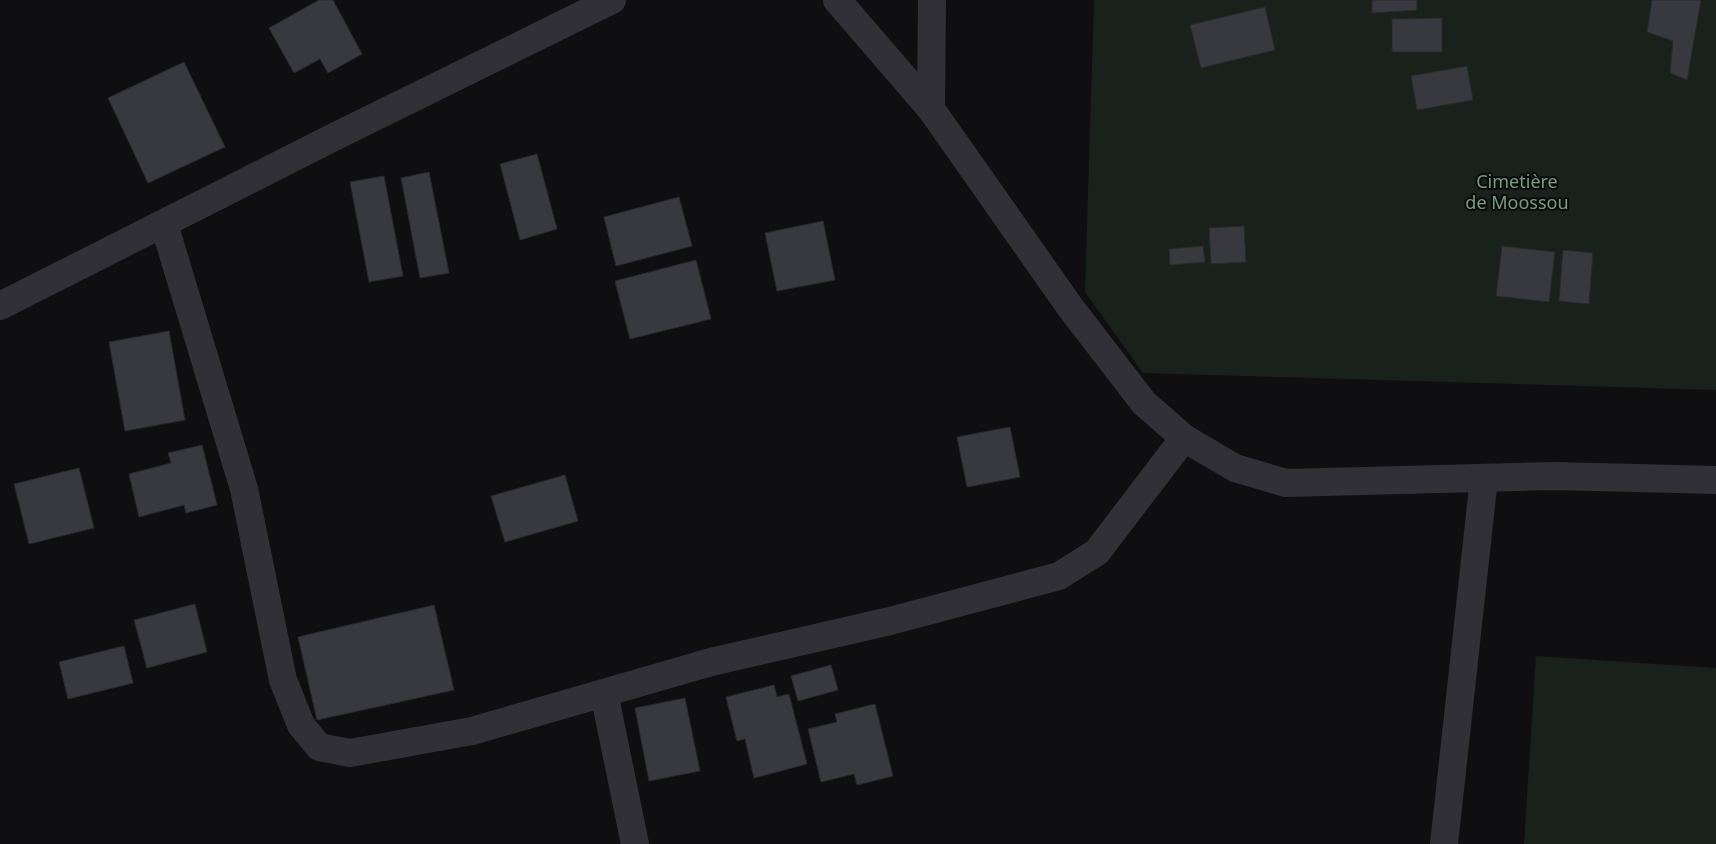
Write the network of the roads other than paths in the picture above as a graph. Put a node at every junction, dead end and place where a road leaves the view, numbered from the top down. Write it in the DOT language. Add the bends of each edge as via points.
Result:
graph roads {
  1 [pos="612,0"];
  2 [pos="837,0"];
  3 [pos="932,0"];
  4 [pos="931,109"];
  5 [pos="164,224"];
  6 [pos="0,306"];
  7 [pos="1184,438"];
  8 [pos="1484,478"];
  9 [pos="1713,478"];
  10 [pos="604,693"];
  11 [pos="635,844"];
  12 [pos="1444,844"];
  1 -- 5 [label="street"];
  2 -- 4 [label="street"];
  3 -- 4 [label="street"];
  4 -- 7 [label="street" via="1081,322 1144,403"];
  5 -- 6 [label="street"];
  5 -- 10 [label="street" via="244,489 283,680 301,725 318,747 350,753 472,731"];
  7 -- 8 [label="street" via="1235,468 1286,482"];
  7 -- 10 [label="street" via="1097,552 1059,576 890,621 711,662"];
  8 -- 9 [label="street"];
  8 -- 12 [label="street"];
  10 -- 11 [label="street"];
}
